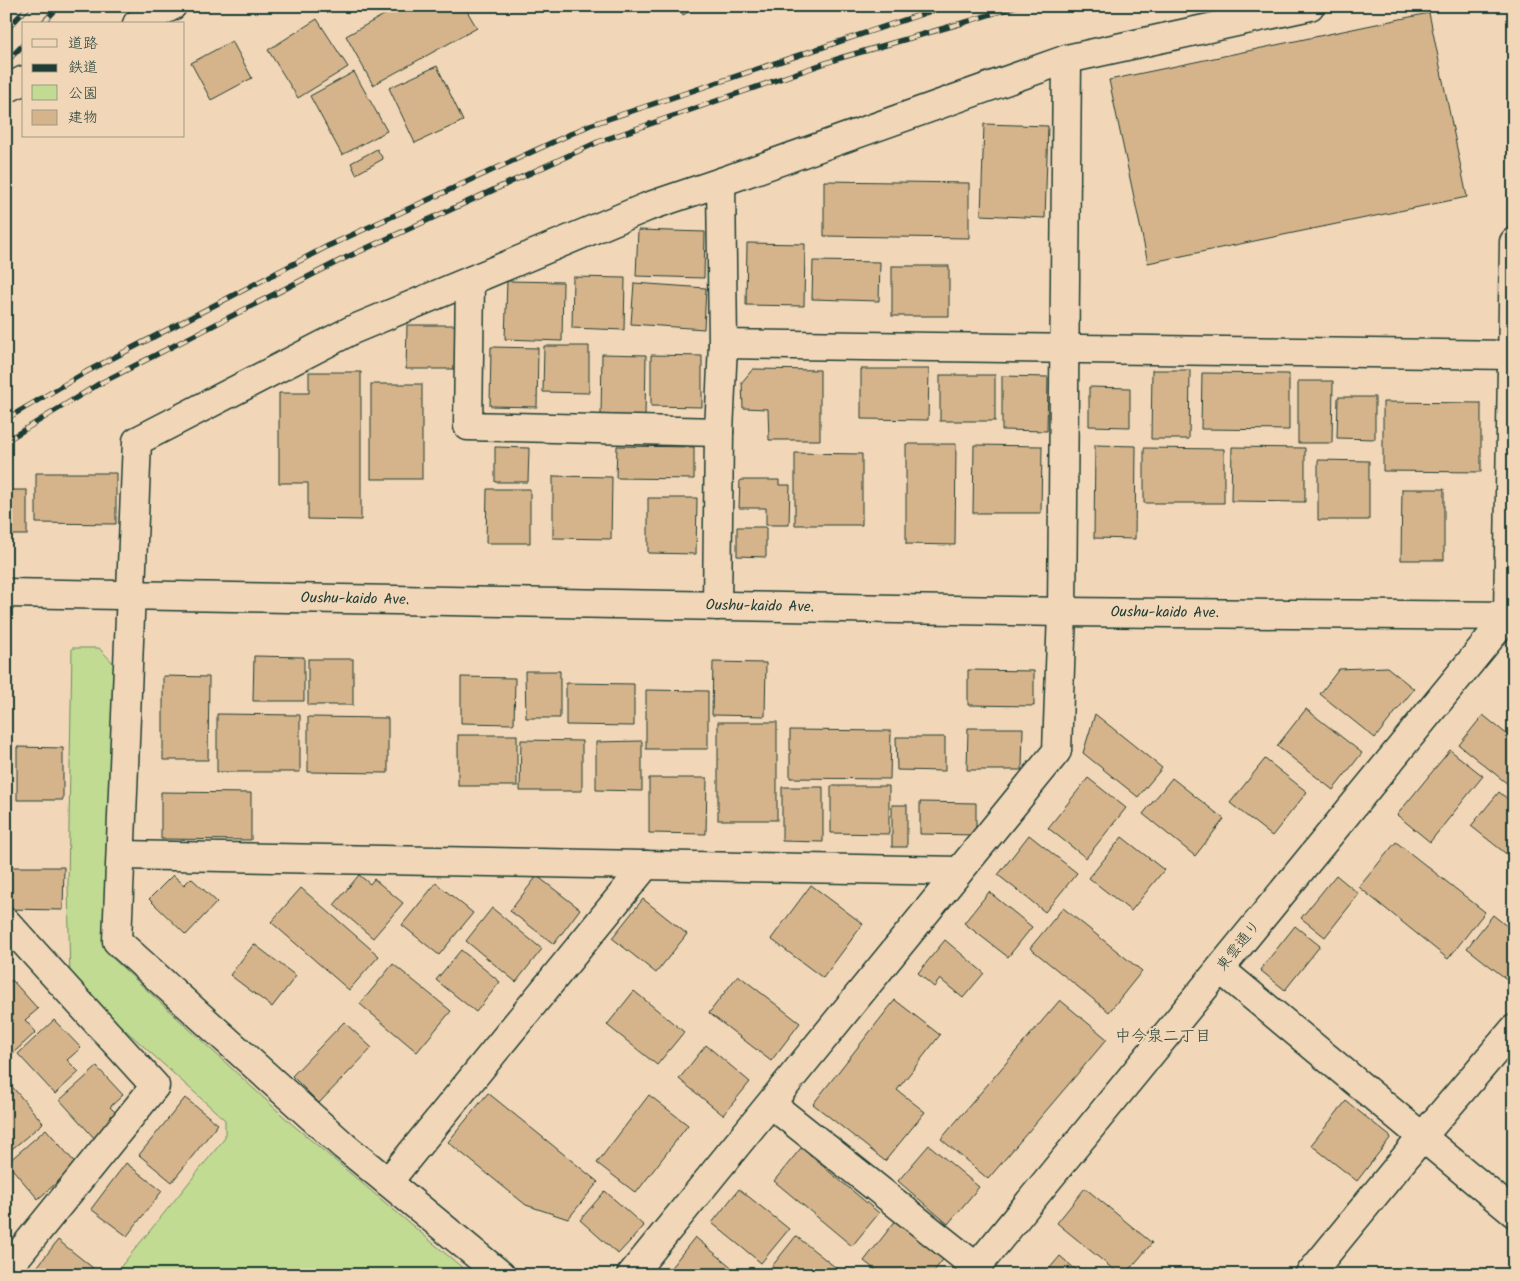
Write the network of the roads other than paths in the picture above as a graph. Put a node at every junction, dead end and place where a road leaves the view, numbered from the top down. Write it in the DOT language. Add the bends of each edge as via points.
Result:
graph roads {
  1 [pos="172,6"];
  2 [pos="1310,6"];
  3 [pos="141,22"];
  4 [pos="1068,59"];
  5 [pos="22,81"];
  6 [pos="6,89"];
  7 [pos="721,182"];
  8 [pos="1514,242"];
  9 [pos="470,281"];
  10 [pos="1513,340"];
  11 [pos="723,344"];
  12 [pos="1065,349"];
  13 [pos="719,432"];
  14 [pos="6,593"];
  15 [pos="130,596"];
  16 [pos="717,606"];
  17 [pos="1062,612"];
  18 [pos="1511,616"];
  19 [pos="121,855"];
  20 [pos="646,865"];
  21 [pos="959,871"];
  22 [pos="6,922"];
  23 [pos="1220,969"];
  24 [pos="1514,1029"];
  25 [pos="771,1104"];
  26 [pos="1422,1136"];
  27 [pos="388,1182"];
  28 [pos="1514,1213"];
  29 [pos="10,1257"];
  30 [pos="973,1271"];
  31 [pos="501,1275"];
  32 [pos="631,1275"];
  33 [pos="1309,1275"];
  1 -- 3 [label="street"];
  2 -- 4 [label="street"];
  4 -- 7 [label="street"];
  4 -- 12 [label="street"];
  5 -- 6 [label="street"];
  7 -- 9 [label="street" via="647,207"];
  7 -- 11 [label="street"];
  8 -- 10 [label="street"];
  9 -- 13 [label="street" via="468,426"];
  9 -- 15 [label="street" via="352,330 137,441"];
  10 -- 12 [label="street"];
  10 -- 18 [label="street"];
  11 -- 12 [label="street"];
  11 -- 13 [label="street"];
  12 -- 17 [label="street"];
  13 -- 16 [label="street"];
  14 -- 15 [label="street, Oushu-kaido Ave."];
  15 -- 16 [label="street, Oushu-kaido Ave."];
  15 -- 19 [label="street"];
  16 -- 17 [label="street, Oushu-kaido Ave."];
  17 -- 18 [label="street, Oushu-kaido Ave."];
  17 -- 21 [label="street" via="1057,751"];
  18 -- 23 [label="street, 東雲通り"];
  19 -- 20 [label="street"];
  19 -- 27 [label="street" via="117,941"];
  20 -- 21 [label="street"];
  20 -- 27 [label="street"];
  21 -- 25 [label="street"];
  22 -- 29 [label="street" via="155,1086"];
  23 -- 26 [label="street"];
  23 -- 30 [label="street, 東雲通り"];
  24 -- 26 [label="street"];
  25 -- 30 [label="street"];
  25 -- 32 [label="street"];
  26 -- 28 [label="street"];
  26 -- 33 [label="street"];
  27 -- 31 [label="street"];
}
